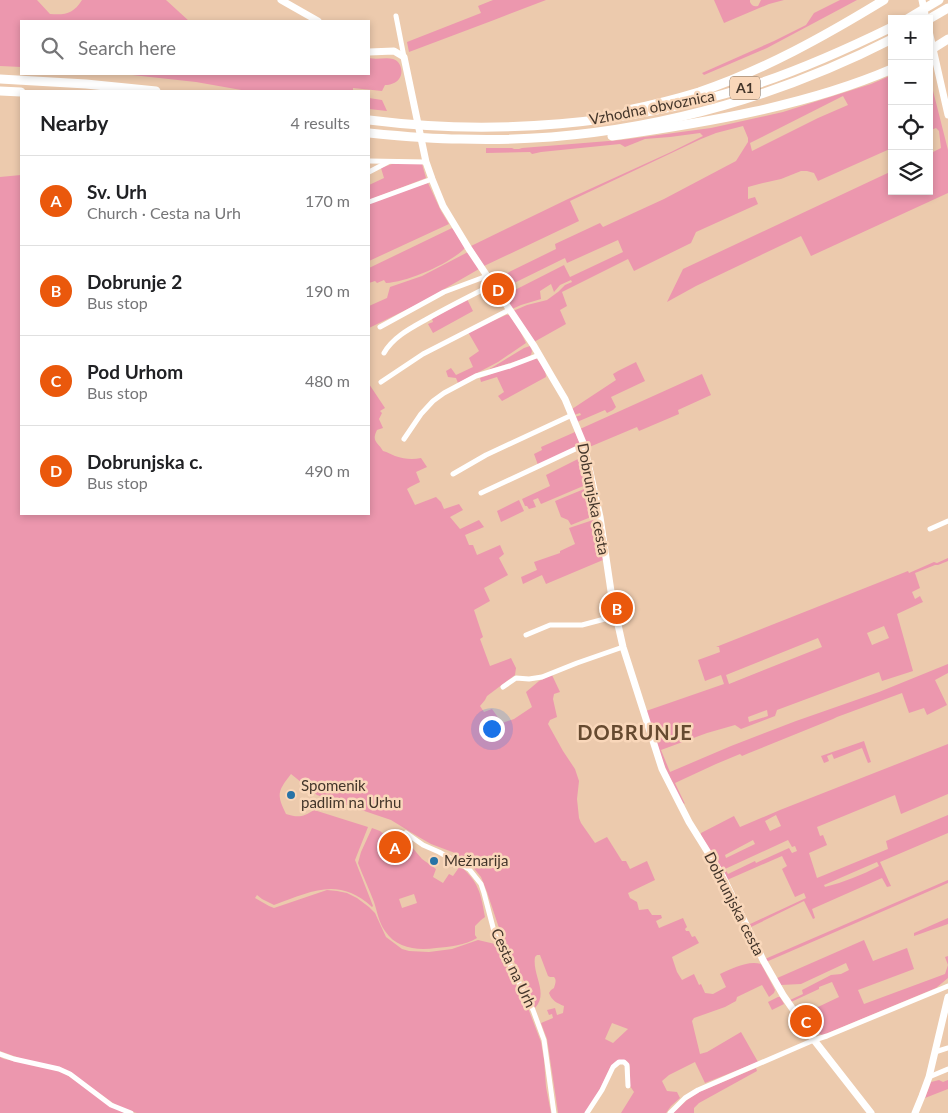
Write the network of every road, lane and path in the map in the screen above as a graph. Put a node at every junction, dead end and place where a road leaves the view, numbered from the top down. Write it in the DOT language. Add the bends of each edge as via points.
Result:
graph roads {
  1 [pos="281,0"];
  2 [pos="884,0"];
  3 [pos="922,0"];
  4 [pos="940,0"];
  5 [pos="948,8"];
  6 [pos="914,15"];
  7 [pos="927,15"];
  8 [pos="396,16"];
  9 [pos="933,16"];
  10 [pos="316,20"];
  11 [pos="888,29"];
  12 [pos="948,39"];
  13 [pos="888,41"];
  14 [pos="933,49"];
  15 [pos="370,52"];
  16 [pos="404,57"];
  17 [pos="933,58"];
  18 [pos="888,71"];
  19 [pos="0,79"];
  20 [pos="146,90"];
  21 [pos="0,91"];
  22 [pos="20,92"];
  23 [pos="948,115"];
  24 [pos="370,120"];
  25 [pos="589,122"];
  26 [pos="592,132"];
  27 [pos="370,133"];
  28 [pos="370,161"];
  29 [pos="388,162"];
  30 [pos="426,162"];
  31 [pos="370,171"];
  32 [pos="432,179"];
  33 [pos="370,202"];
  34 [pos="487,276"];
  35 [pos="492,285"];
  36 [pos="510,310"];
  37 [pos="380,327"];
  38 [pos="384,353"];
  39 [pos="539,355"];
  40 [pos="381,382"];
  41 [pos="572,415"];
  42 [pos="404,439"];
  43 [pos="584,445"];
  44 [pos="454,474"];
  45 [pos="481,492"];
  46 [pos="948,521"];
  47 [pos="930,529"];
  48 [pos="616,616"];
  49 [pos="526,634"];
  50 [pos="623,648"];
  51 [pos="503,687"];
  52 [pos="406,833"];
  53 [pos="948,986"];
  54 [pos="948,997"];
  55 [pos="947,1006"];
  56 [pos="814,1040"];
  57 [pos="948,1048"];
  58 [pos="935,1052"];
  59 [pos="0,1054"];
  60 [pos="948,1069"];
  61 [pos="929,1077"];
  62 [pos="628,1086"];
  63 [pos="131,1113"];
  64 [pos="554,1113"];
  65 [pos="587,1113"];
  66 [pos="670,1113"];
  67 [pos="871,1113"];
  68 [pos="915,1113"];
  1 -- 10 [label="street"];
  2 -- 25 [label="highway" via="744,74 685,96 607,114"];
  3 -- 7 [label="street"];
  4 -- 6 [label="highway"];
  5 -- 9 [label="highway"];
  8 -- 16 [label="street"];
  11 -- 25 [label="highway, Vzhodna obvoznica / A1" via="808,65 748,87 656,111"];
  12 -- 14 [label="highway"];
  13 -- 26 [label="highway, Vzhodna obvoznica / A1" via="788,85 727,105 665,120"];
  15 -- 16 [label="street" via="394,51"];
  16 -- 30 [label="street, Dobrunjska cesta"];
  17 -- 23 [label="street"];
  18 -- 26 [label="highway" via="826,93 731,117 608,136"];
  19 -- 20 [label="highway"];
  21 -- 22 [label="highway"];
  24 -- 25 [label="highway, Vzhodna obvoznica / A1" via="431,126"];
  26 -- 27 [label="highway, Vzhodna obvoznica / A1" via="496,140"];
  28 -- 29 [label="street"];
  29 -- 30 [label="street"];
  29 -- 31 [label="street"];
  30 -- 32 [label="street, Dobrunjska cesta"];
  32 -- 33 [label="street"];
  32 -- 34 [label="street, Dobrunjska cesta" via="443,206"];
  34 -- 35 [label="street, Dobrunjska cesta"];
  34 -- 37 [label="street" via="444,292"];
  35 -- 36 [label="street, Dobrunjska cesta"];
  35 -- 38 [label="street" via="410,329 394,340"];
  36 -- 39 [label="street, Dobrunjska cesta"];
  36 -- 40 [label="street" via="423,354"];
  39 -- 41 [label="street, Dobrunjska cesta"];
  39 -- 42 [label="street" via="476,376 444,393 420,414"];
  41 -- 43 [label="street, Dobrunjska cesta"];
  41 -- 44 [label="street" via="486,455"];
  43 -- 45 [label="street"];
  43 -- 48 [label="street, Dobrunjska cesta"];
  46 -- 47 [label="street"];
  48 -- 49 [label="street" via="582,626 550,625"];
  48 -- 50 [label="street, Dobrunjska cesta"];
  50 -- 51 [label="street" via="542,677 516,678"];
  50 -- 56 [label="street, Dobrunjska cesta" via="669,783 722,876 782,996"];
  52 -- 64 [label="street, Cesta na Urh" via="469,869 481,884 495,935 533,1010 544,1040"];
  53 -- 56 [label="street"];
  54 -- 55 [label="street"];
  55 -- 58 [label="street"];
  56 -- 66 [label="street" via="698,1090"];
  56 -- 67 [label="street, Dobrunjska cesta"];
  57 -- 58 [label="street"];
  58 -- 61 [label="street"];
  59 -- 63 [label="street" via="59,1069 112,1105"];
  60 -- 61 [label="street"];
  61 -- 68 [label="street"];
  62 -- 65 [label="street" via="627,1065 622,1061 614,1066"];
}
